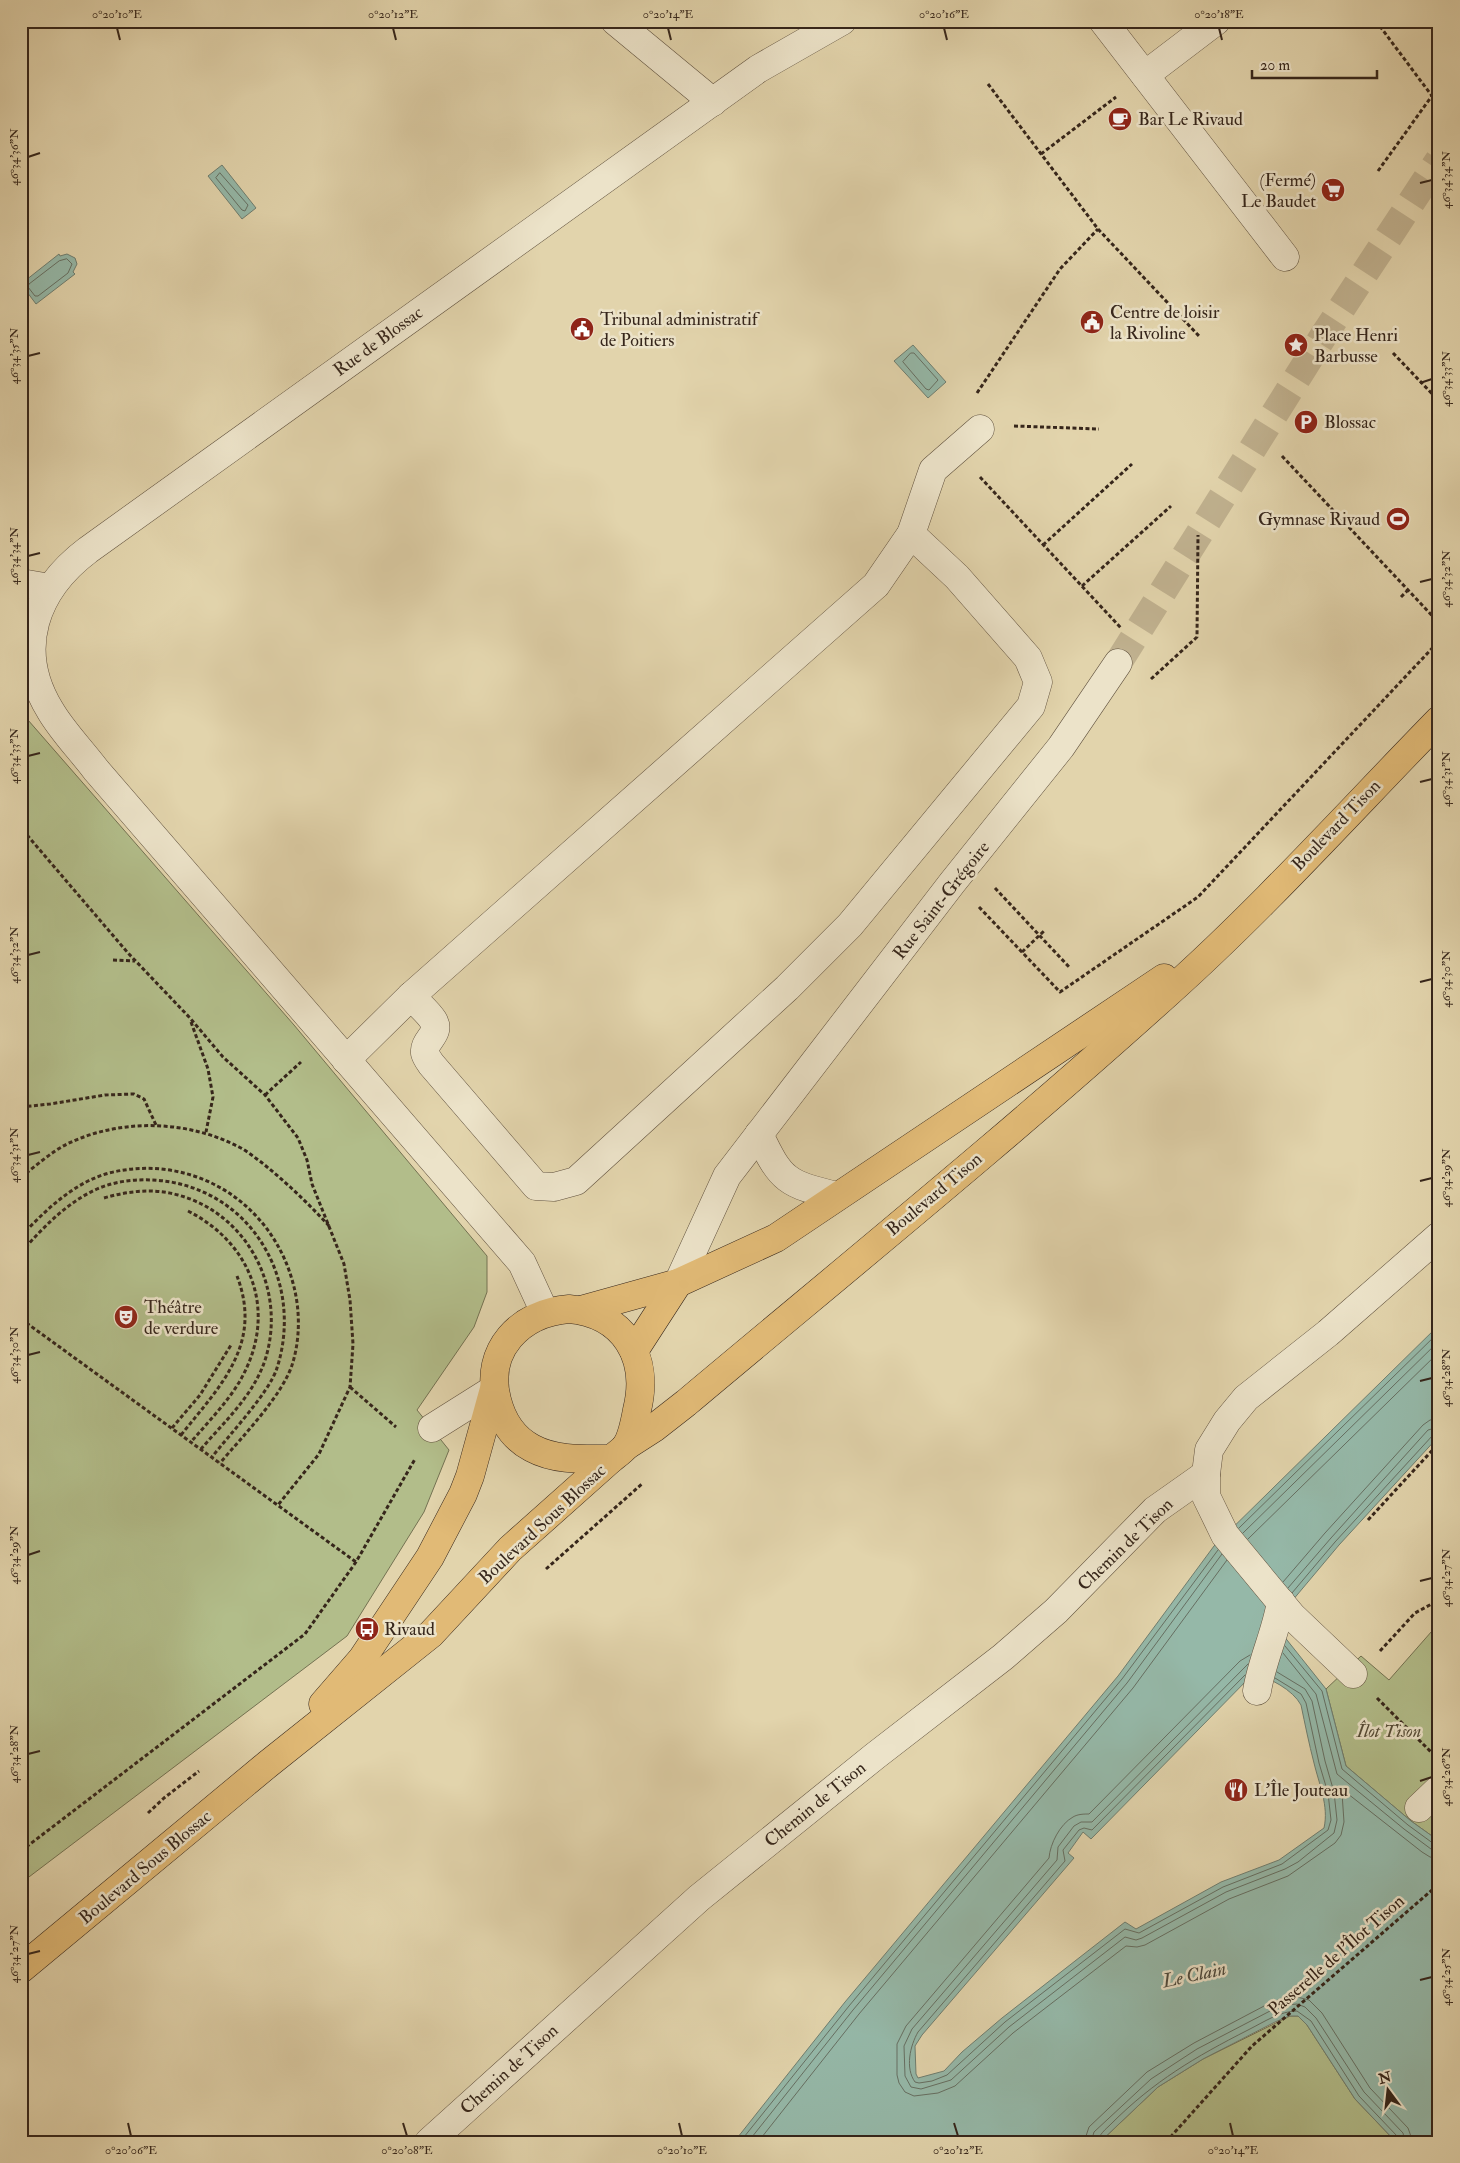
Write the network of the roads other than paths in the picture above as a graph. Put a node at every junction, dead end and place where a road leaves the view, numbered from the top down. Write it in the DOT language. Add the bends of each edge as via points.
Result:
graph roads {
  1 [pos="615,21"];
  2 [pos="842,21"];
  3 [pos="1103,21"];
  4 [pos="1216,21"];
  5 [pos="1145,75"];
  6 [pos="713,102"];
  7 [pos="1285,257"];
  8 [pos="980,429"];
  9 [pos="911,534"];
  10 [pos="21,583"];
  11 [pos="50,588"];
  12 [pos="1118,663"];
  13 [pos="1439,720"];
  14 [pos="1234,931"];
  15 [pos="411,996"];
  16 [pos="346,1060"];
  17 [pos="759,1134"];
  18 [pos="837,1196"];
  19 [pos="1439,1236"];
  20 [pos="678,1283"];
  21 [pos="581,1310"];
  22 [pos="545,1313"];
  23 [pos="634,1351"];
  24 [pos="494,1389"];
  25 [pos="426,1439"];
  26 [pos="619,1452"];
  27 [pos="1206,1474"];
  28 [pos="1287,1609"];
  29 [pos="1353,1674"];
  30 [pos="1259,1682"];
  31 [pos="268,1764"];
  32 [pos="1439,1789"];
  33 [pos="1419,1808"];
  34 [pos="21,1969"];
  35 [pos="429,2142"];
  1 -- 6 [label="street"];
  2 -- 6 [label="street, Rue de Blossac" via="758,69"];
  3 -- 5 [label="street"];
  4 -- 5 [label="street"];
  5 -- 7 [label="street"];
  6 -- 11 [label="street, Rue de Blossac" via="88,550 67,567"];
  8 -- 9 [label="street" via="932,470"];
  9 -- 15 [label="street" via="876,585"];
  9 -- 15 [label="street" via="958,576 1028,658 1038,682 1031,706 850,925 787,988 576,1182 554,1187 536,1186 431,1064 425,1053 436,1029 434,1021"];
  10 -- 11 [label="street"];
  11 -- 16 [label="street, Rue de Blossac" via="35,622 31,652 38,685 51,712 321,1044"];
  12 -- 17 [label="street, Rue Saint-Grégoire" via="1061,747"];
  13 -- 14 [label="main road, Boulevard Tison"];
  14 -- 18 [label="main road, Boulevard Tison"];
  14 -- 26 [label="main road, Boulevard Tison" via="1048,1098 686,1403"];
  15 -- 16 [label="street"];
  16 -- 22 [label="street, Rue de Blossac" via="522,1263"];
  17 -- 18 [label="street" via="772,1163 785,1177 806,1188"];
  17 -- 20 [label="street, Rue Saint-Grégoire" via="727,1176"];
  18 -- 20 [label="main road, Boulevard Tison" via="776,1238"];
  19 -- 27 [label="street" via="1328,1333 1246,1398 1209,1450"];
  20 -- 21 [label="main road, Boulevard Tison"];
  20 -- 23 [label="main road"];
  21 -- 22 [label="main road, Boulevard Sous Blossac"];
  21 -- 23 [label="main road, Boulevard Sous Blossac" via="612,1324"];
  22 -- 24 [label="main road, Boulevard Sous Blossac" via="524,1323 506,1342 496,1365"];
  23 -- 26 [label="main road, Boulevard Sous Blossac" via="642,1386 634,1422"];
  24 -- 25 [label="street"];
  24 -- 26 [label="main road, Boulevard Sous Blossac" via="506,1424 534,1449 581,1459"];
  24 -- 31 [label="main road, Boulevard Sous Blossac" via="470,1476 430,1557 362,1659"];
  26 -- 31 [label="main road, Boulevard Sous Blossac" via="510,1549 431,1634"];
  27 -- 28 [label="street" via="1206,1496 1225,1534"];
  27 -- 35 [label="street, Chemin de Tison" via="1155,1510 1056,1611 1011,1650 699,1898"];
  28 -- 29 [label="street"];
  28 -- 30 [label="street" via="1277,1627"];
  31 -- 34 [label="main road, Boulevard Sous Blossac"];
  32 -- 33 [label="street"];
}
